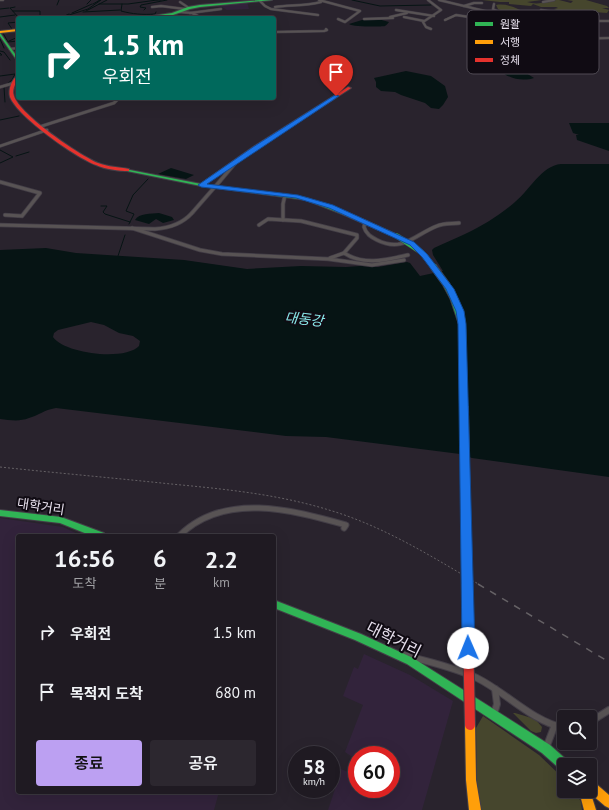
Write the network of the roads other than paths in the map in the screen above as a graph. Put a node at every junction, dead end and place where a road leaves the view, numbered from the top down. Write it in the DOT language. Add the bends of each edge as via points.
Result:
graph roads {
  1 [pos="0,0"];
  2 [pos="3,0"];
  3 [pos="428,0"];
  4 [pos="439,0"];
  5 [pos="554,0"];
  6 [pos="245,1"];
  7 [pos="258,1"];
  8 [pos="320,1"];
  9 [pos="180,2"];
  10 [pos="543,2"];
  11 [pos="482,3"];
  12 [pos="227,4"];
  13 [pos="271,4"];
  14 [pos="494,4"];
  15 [pos="152,7"];
  16 [pos="463,7"];
  17 [pos="396,10"];
  18 [pos="476,10"];
  19 [pos="494,10"];
  20 [pos="184,12"];
  21 [pos="411,12"];
  22 [pos="318,15"];
  23 [pos="437,15"];
  24 [pos="157,16"];
  25 [pos="196,16"];
  26 [pos="434,16"];
  27 [pos="449,17"];
  28 [pos="467,17"];
  29 [pos="389,18"];
  30 [pos="393,18"];
  31 [pos="404,18"];
  32 [pos="338,19"];
  33 [pos="364,19"];
  34 [pos="445,20"];
  35 [pos="424,21"];
  36 [pos="326,29"];
  37 [pos="431,29"];
  38 [pos="16,30"];
  39 [pos="276,32"];
  40 [pos="0,33"];
  41 [pos="16,48"];
  42 [pos="10,50"];
  43 [pos="16,58"];
  44 [pos="16,80"];
  45 [pos="0,87"];
  46 [pos="350,88"];
  47 [pos="117,100"];
  48 [pos="44,128"];
  49 [pos="0,146"];
  50 [pos="237,160"];
  51 [pos="0,182"];
  52 [pos="201,185"];
  53 [pos="285,195"];
  54 [pos="5,215"];
  55 [pos="283,220"];
  56 [pos="365,222"];
  57 [pos="459,223"];
  58 [pos="0,225"];
  59 [pos="258,225"];
  60 [pos="132,228"];
  61 [pos="365,232"];
  62 [pos="356,234"];
  63 [pos="344,253"];
  64 [pos="408,255"];
  65 [pos="328,259"];
  66 [pos="404,260"];
  67 [pos="0,513"];
  68 [pos="344,528"];
  69 [pos="95,534"];
  70 [pos="181,534"];
  71 [pos="276,605"];
  72 [pos="386,649"];
  73 [pos="495,689"];
  74 [pos="609,710"];
  75 [pos="494,714"];
  76 [pos="597,718"];
  77 [pos="554,727"];
  78 [pos="557,727"];
  79 [pos="546,749"];
  80 [pos="557,759"];
  81 [pos="597,792"];
  82 [pos="587,798"];
  83 [pos="609,802"];
  84 [pos="475,810"];
  85 [pos="590,810"];
  1 -- 2 [label="street"];
  3 -- 23 [label="street" via="440,9"];
  4 -- 16 [label="street"];
  5 -- 10 [label="street"];
  6 -- 7 [label="main road"];
  6 -- 12 [label="main road"];
  7 -- 13 [label="main road"];
  8 -- 13 [label="street" via="306,6"];
  8 -- 32 [label="street" via="360,11 349,20 343,22"];
  9 -- 20 [label="street"];
  11 -- 16 [label="street"];
  12 -- 20 [label="street"];
  12 -- 20 [label="main road" via="210,4"];
  13 -- 22 [label="street" via="288,11"];
  14 -- 19 [label="street"];
  15 -- 20 [label="street"];
  16 -- 18 [label="street"];
  17 -- 21 [label="street"];
  20 -- 24 [label="main road"];
  20 -- 25 [label="street"];
  21 -- 26 [label="street"];
  21 -- 29 [label="street"];
  23 -- 26 [label="street"];
  23 -- 27 [label="street"];
  26 -- 35 [label="street"];
  27 -- 28 [label="street"];
  27 -- 34 [label="street"];
  29 -- 30 [label="street"];
  29 -- 33 [label="street"];
  31 -- 35 [label="street"];
  35 -- 37 [label="street" via="424,26"];
  36 -- 39 [label="street"];
  38 -- 40 [label="main road"];
  40 -- 42 [label="main road"];
  41 -- 42 [label="street"];
  42 -- 43 [label="main road"];
  44 -- 45 [label="street"];
  44 -- 48 [label="main road" via="12,86 15,104"];
  46 -- 50 [label="main road"];
  47 -- 48 [label="street"];
  48 -- 49 [label="street"];
  48 -- 52 [label="main road" via="77,154 97,164"];
  50 -- 52 [label="main road"];
  50 -- 60 [label="street, bridge" via="180,224 169,228"];
  51 -- 54 [label="street" via="40,193 22,216"];
  52 -- 53 [label="main road"];
  53 -- 55 [label="street"];
  53 -- 56 [label="main road" via="317,202"];
  55 -- 59 [label="street" via="268,219"];
  55 -- 62 [label="street" via="308,222"];
  56 -- 61 [label="street"];
  56 -- 84 [label="main road, bridge" via="418,248 441,275 455,299 462,324 471,780"];
  57 -- 61 [label="street" via="439,225 402,244 387,245"];
  58 -- 60 [label="street"];
  60 -- 65 [label="street" via="200,250 222,254"];
  61 -- 62 [label="street"];
  62 -- 63 [label="street" via="357,238"];
  63 -- 64 [label="street" via="370,261"];
  63 -- 65 [label="street"];
  65 -- 66 [label="street" via="379,265"];
  67 -- 69 [label="main road, 대학거리" via="61,520"];
  68 -- 70 [label="street" via="346,525 299,512 254,507 218,512 189,526"];
  71 -- 72 [label="main road, 대학거리"];
  72 -- 73 [label="street" via="476,678"];
  72 -- 75 [label="main road, 대학거리"];
  73 -- 75 [label="street" via="497,704"];
  73 -- 77 [label="street"];
  74 -- 76 [label="street"];
  75 -- 79 [label="main road, 대학거리"];
  77 -- 78 [label="street"];
  77 -- 79 [label="street"];
  79 -- 80 [label="main road, 대학거리"];
  81 -- 83 [label="main road"];
  82 -- 85 [label="main road"];
}
